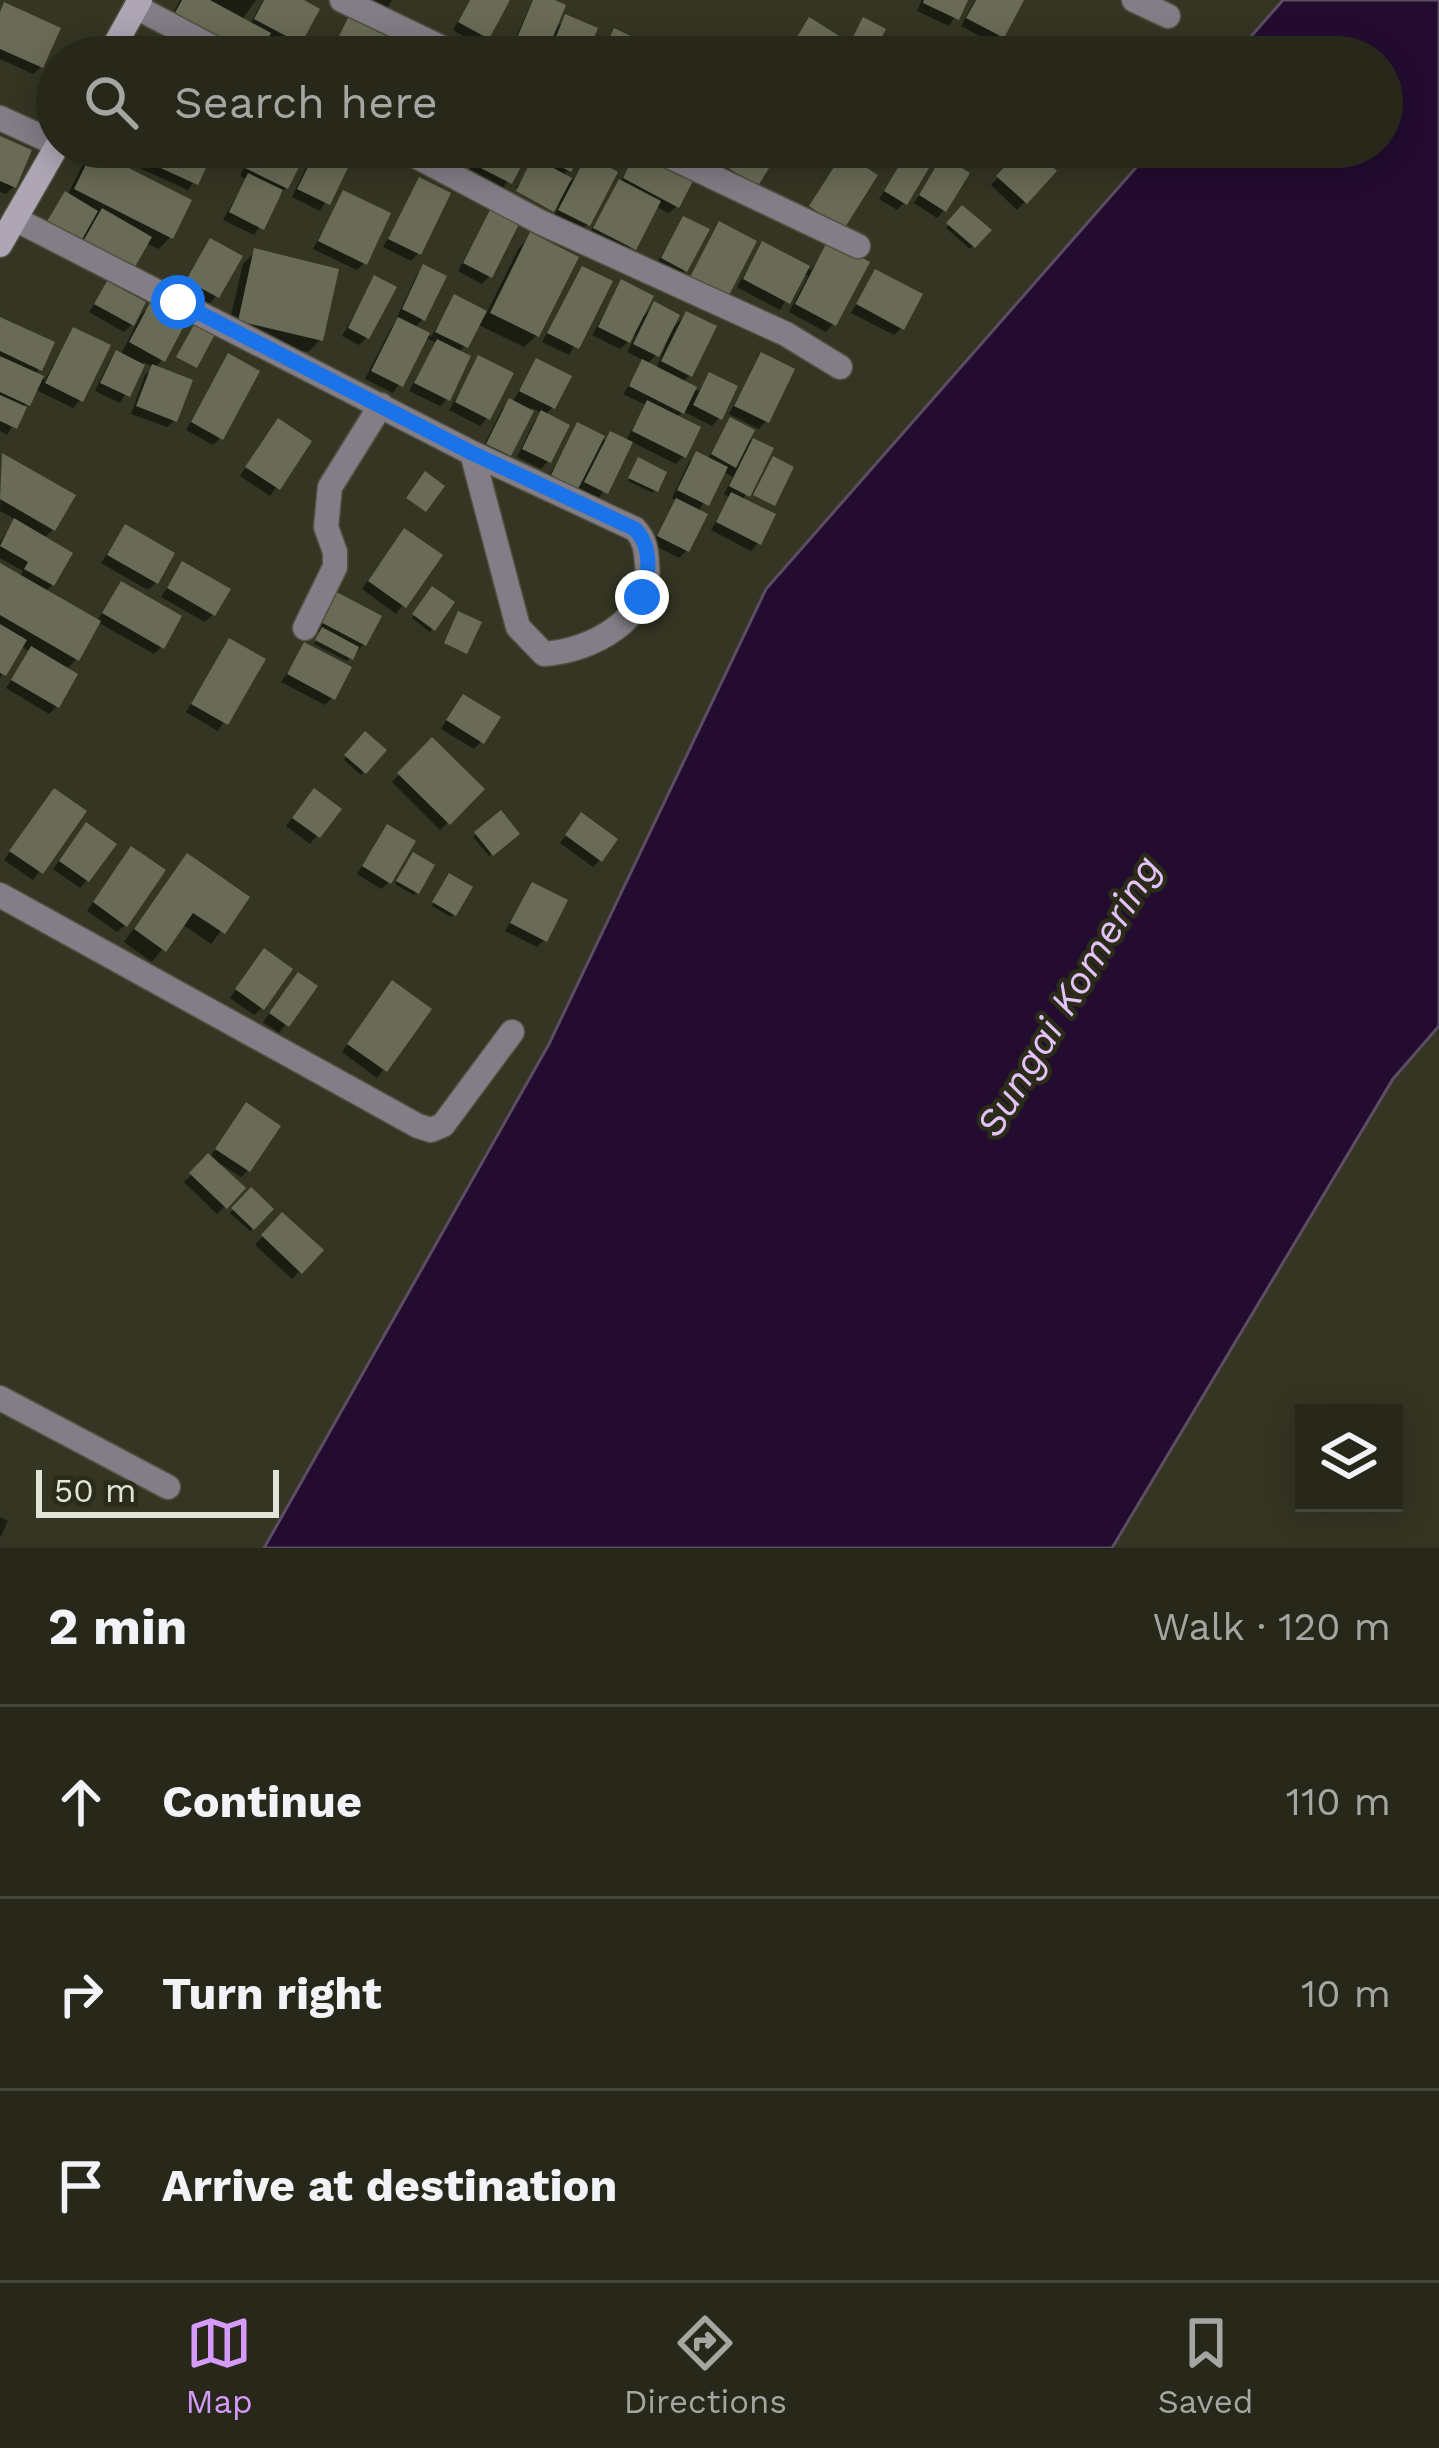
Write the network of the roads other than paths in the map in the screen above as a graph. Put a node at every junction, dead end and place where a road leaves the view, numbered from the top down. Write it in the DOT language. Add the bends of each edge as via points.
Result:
graph roads {
  1 [pos="342,0"];
  2 [pos="1134,0"];
  3 [pos="138,3"];
  4 [pos="1168,16"];
  5 [pos="120,36"];
  6 [pos="195,36"];
  7 [pos="417,36"];
  8 [pos="0,118"];
  9 [pos="36,135"];
  10 [pos="44,168"];
  11 [pos="438,168"];
  12 [pos="694,168"];
  13 [pos="16,219"];
  14 [pos="0,245"];
  15 [pos="857,246"];
  16 [pos="840,367"];
  17 [pos="380,405"];
  18 [pos="472,453"];
  19 [pos="305,628"];
  20 [pos="0,895"];
  21 [pos="512,1032"];
  22 [pos="0,1397"];
  23 [pos="168,1487"];
  1 -- 7 [label="street"];
  2 -- 4 [label="street"];
  3 -- 5 [label="main road"];
  3 -- 6 [label="street"];
  8 -- 9 [label="street"];
  10 -- 13 [label="main road"];
  11 -- 16 [label="street"];
  12 -- 15 [label="street"];
  13 -- 14 [label="main road"];
  13 -- 17 [label="street"];
  17 -- 18 [label="street"];
  17 -- 19 [label="street" via="330,487 334,567"];
  18 -- 18 [label="street" via="518,627 544,654 605,637 642,597 649,574 640,534"];
  20 -- 21 [label="street" via="431,1130 443,1125"];
  22 -- 23 [label="street"];
}
